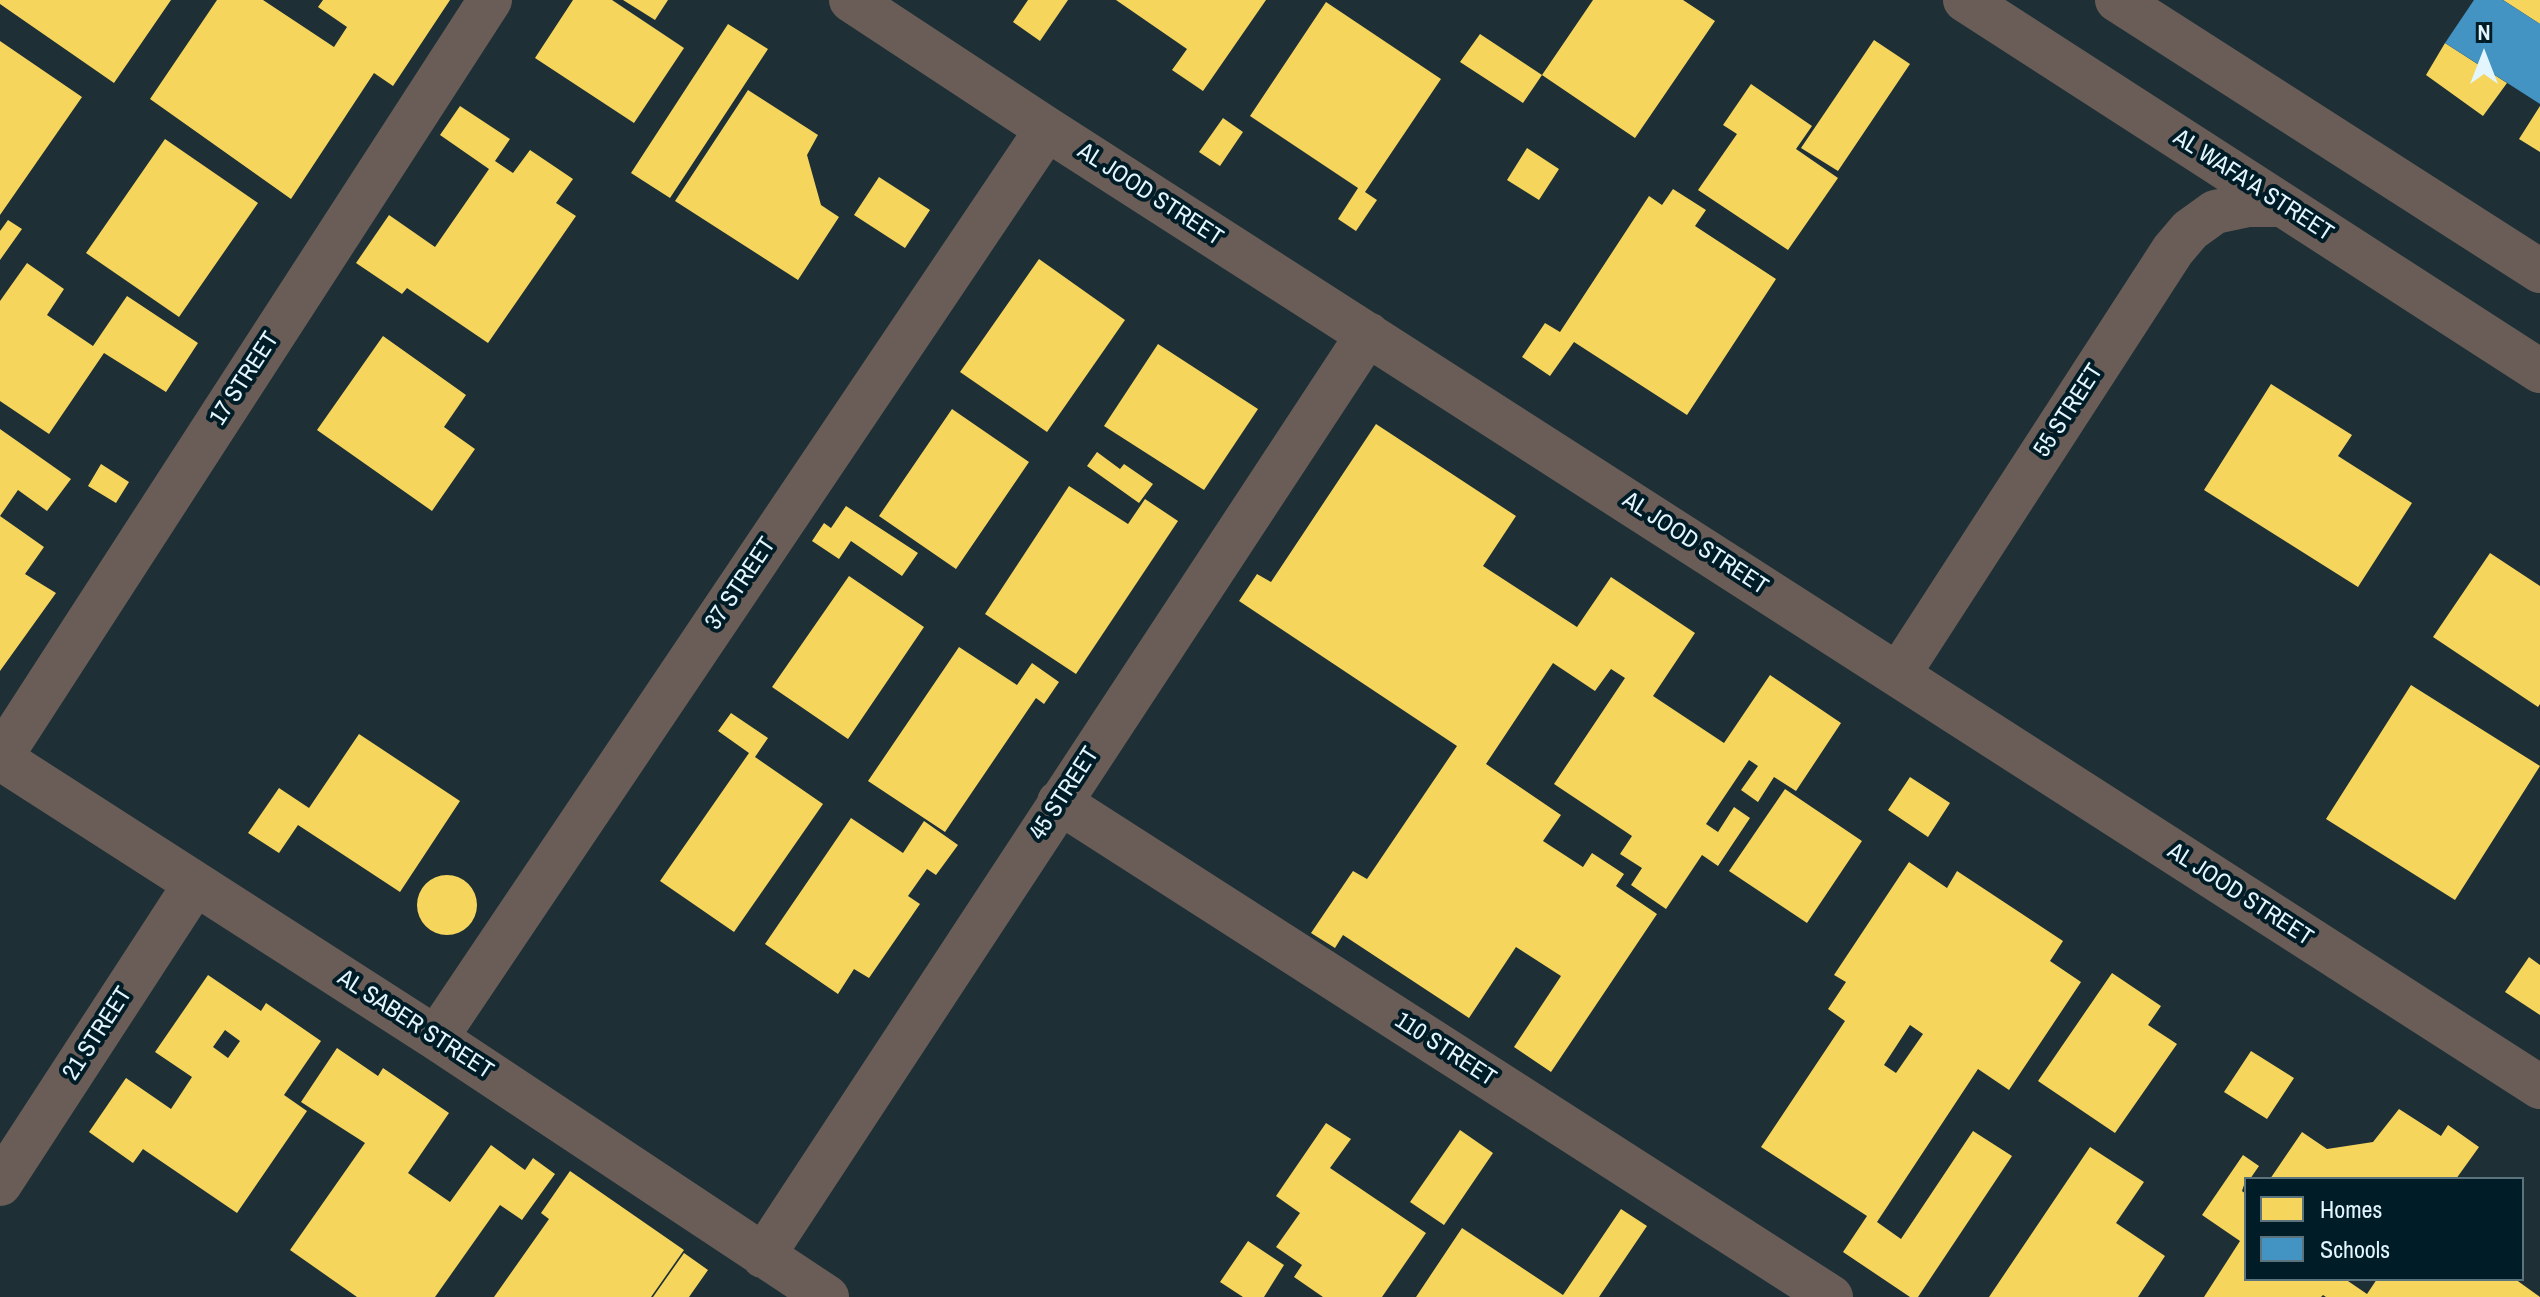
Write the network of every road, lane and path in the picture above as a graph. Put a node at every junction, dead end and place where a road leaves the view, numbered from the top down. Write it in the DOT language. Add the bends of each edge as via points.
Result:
graph roads {
  1 [pos="490,0"];
  2 [pos="851,0"];
  3 [pos="1965,0"];
  4 [pos="2117,0"];
  5 [pos="1047,129"];
  6 [pos="2282,205"];
  7 [pos="2540,271"];
  8 [pos="1368,334"];
  9 [pos="2540,371"];
  10 [pos="1898,675"];
  11 [pos="0,758"];
  12 [pos="1059,802"];
  13 [pos="195,884"];
  14 [pos="436,1038"];
  15 [pos="2540,1087"];
  16 [pos="0,1184"];
  17 [pos="763,1256"];
  18 [pos="827,1297"];
  19 [pos="1831,1297"];
  1 -- 11 [label="street, 17 STREET"];
  2 -- 5 [label="street, AL JOOD STREET"];
  3 -- 6 [label="street, AL WAFA'A STREET"];
  4 -- 7 [label="street"];
  5 -- 8 [label="street, AL JOOD STREET"];
  5 -- 14 [label="street, 37 STREET"];
  6 -- 9 [label="street, AL WAFA'A STREET"];
  6 -- 10 [label="street, 55 STREET" via="2215,212 2173,250"];
  8 -- 10 [label="street, AL JOOD STREET"];
  8 -- 12 [label="street, 45 STREET"];
  10 -- 15 [label="street, AL JOOD STREET"];
  11 -- 13 [label="street, AL SABER STREET"];
  12 -- 17 [label="street, 45 STREET"];
  12 -- 19 [label="street, 110 STREET"];
  13 -- 14 [label="street, AL SABER STREET"];
  13 -- 16 [label="street, 21 STREET"];
  14 -- 17 [label="street, AL SABER STREET"];
  17 -- 18 [label="street, AL SABER STREET"];
}
